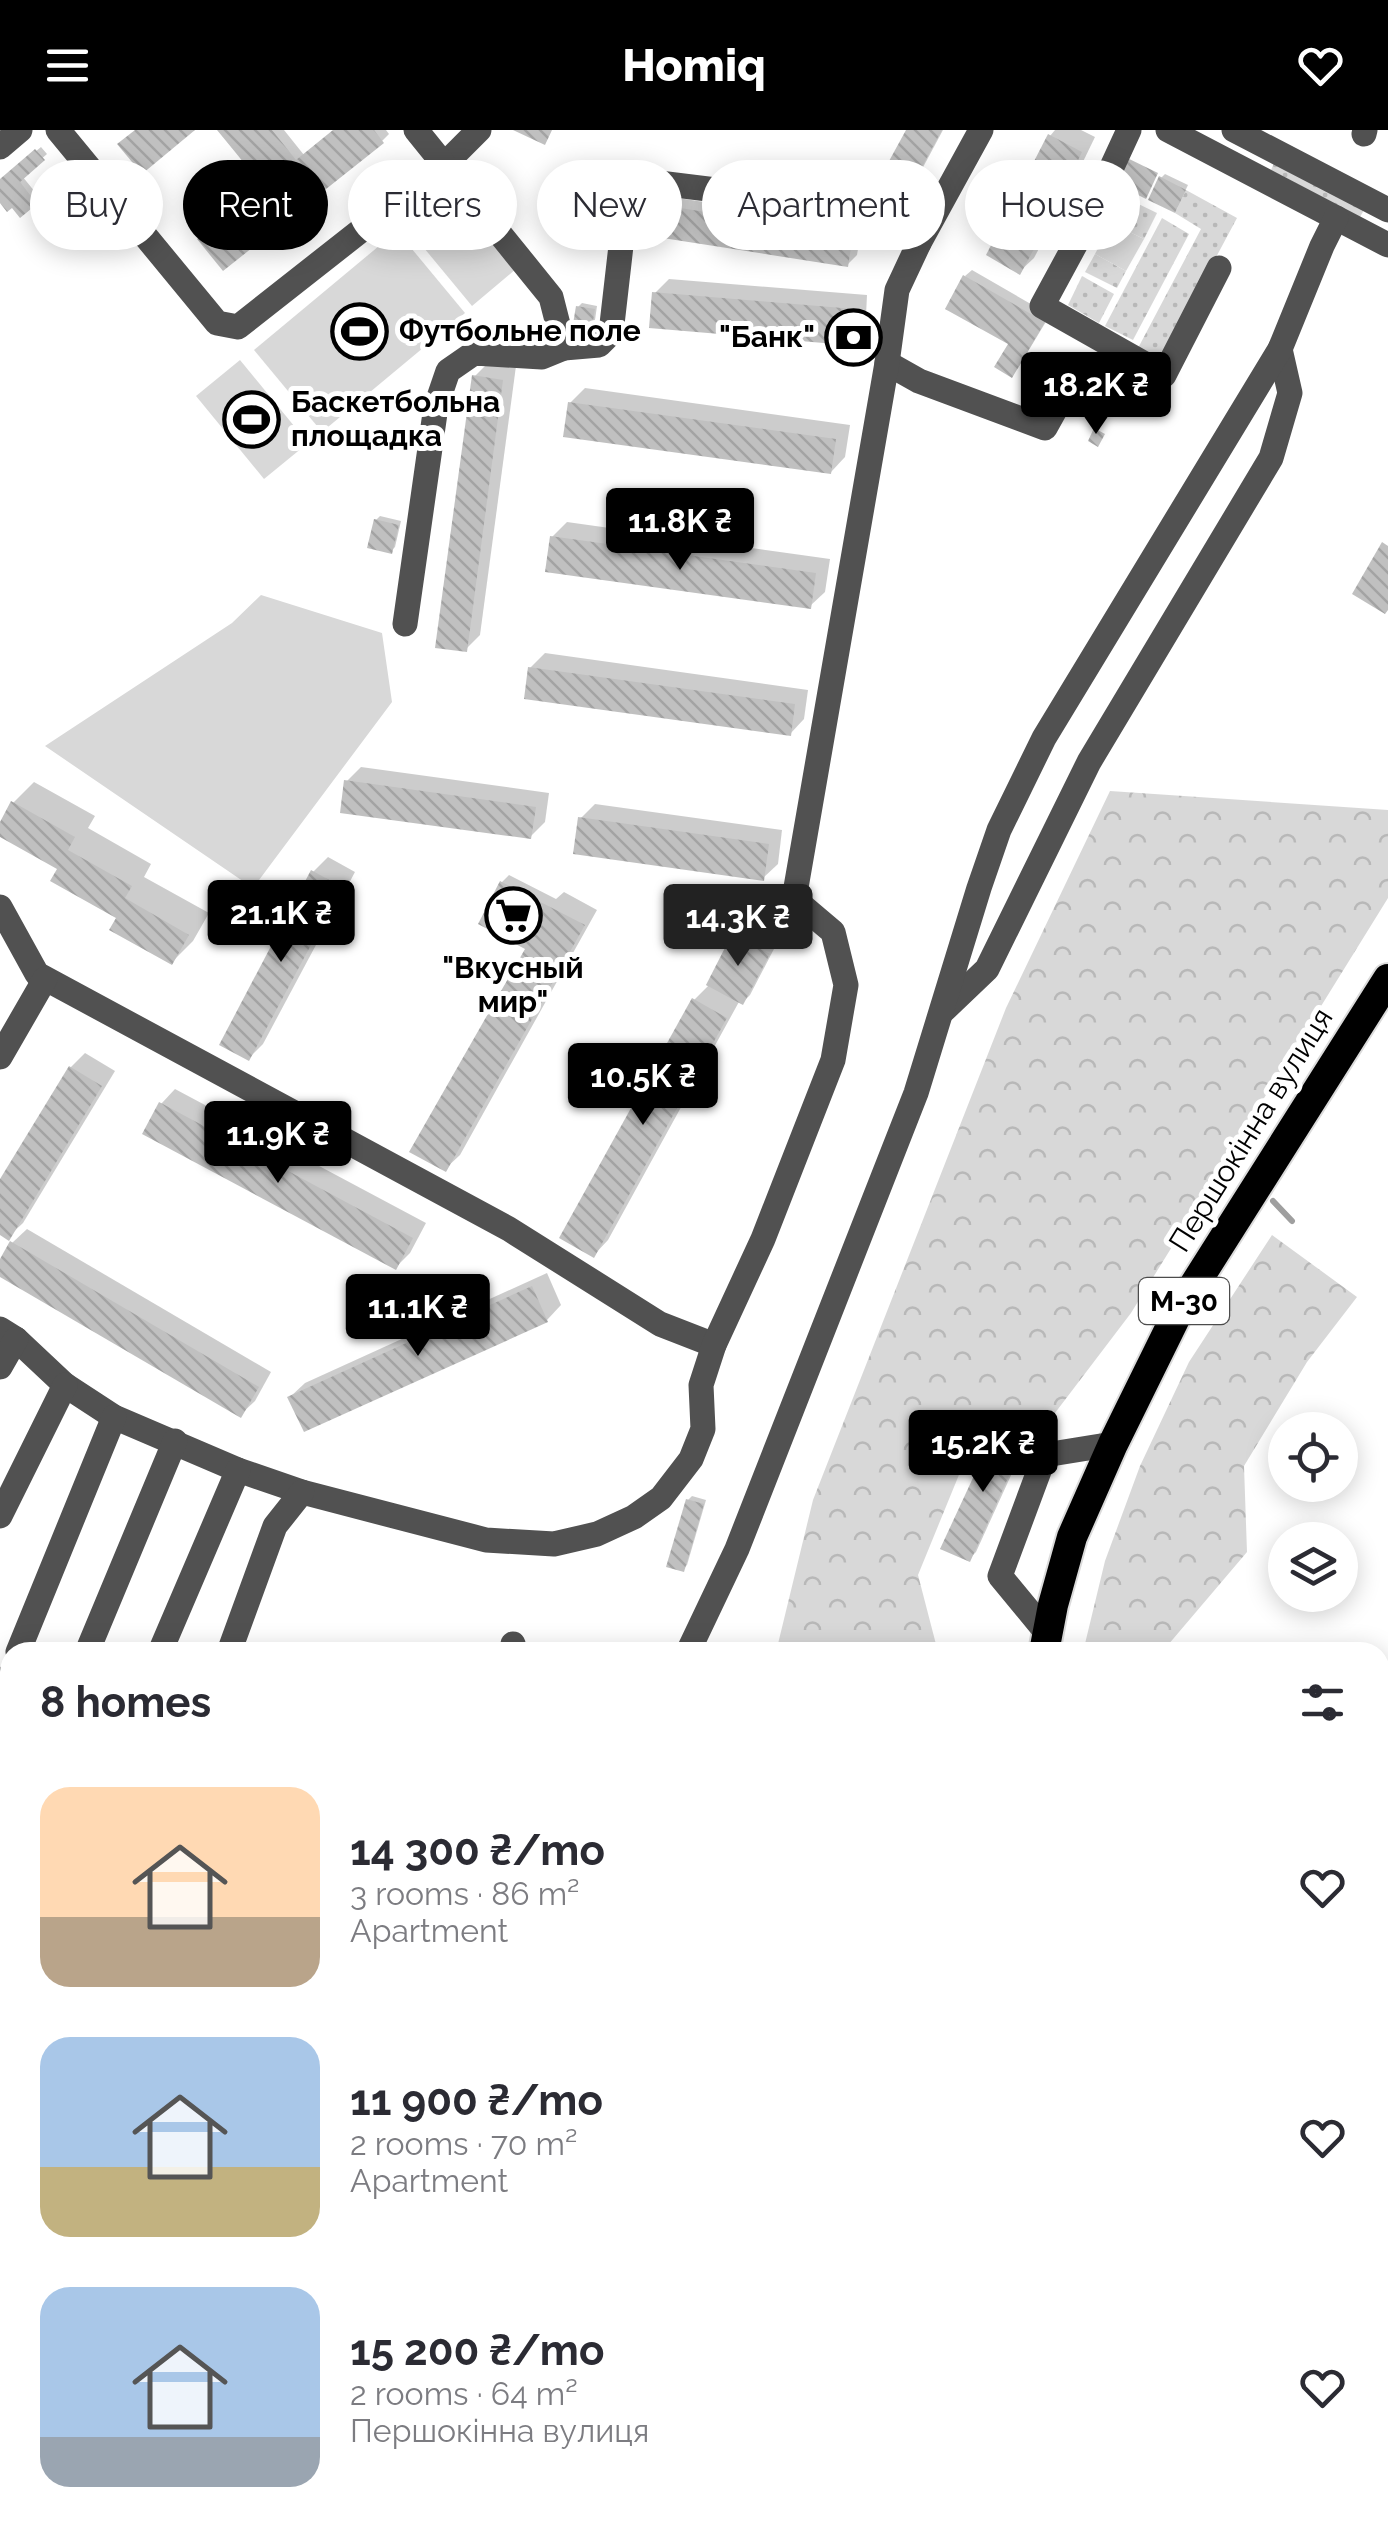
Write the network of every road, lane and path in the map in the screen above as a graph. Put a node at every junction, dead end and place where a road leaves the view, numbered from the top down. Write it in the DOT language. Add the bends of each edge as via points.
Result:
graph roads {
  1 [pos="20,130"];
  2 [pos="58,130"];
  3 [pos="416,130"];
  4 [pos="479,130"];
  5 [pos="980,130"];
  6 [pos="1129,130"];
  7 [pos="1168,130"];
  8 [pos="1234,130"];
  9 [pos="1217,141"];
  10 [pos="0,146"];
  11 [pos="440,160"];
  12 [pos="449,160"];
  13 [pos="702,188"];
  14 [pos="945,195"];
  15 [pos="1388,210"];
  16 [pos="1336,218"];
  17 [pos="348,240"];
  18 [pos="1388,246"];
  19 [pos="514,250"];
  20 [pos="916,250"];
  21 [pos="1219,268"];
  22 [pos="564,348"];
  23 [pos="1280,350"];
  24 [pos="887,363"];
  25 [pos="1060,400"];
  26 [pos="406,624"];
  27 [pos="0,907"];
  28 [pos="0,945"];
  29 [pos="41,976"];
  30 [pos="1388,979"];
  31 [pos="940,1013"];
  32 [pos="0,1058"];
  33 [pos="8,1334"];
  34 [pos="714,1345"];
  35 [pos="0,1367"];
  36 [pos="65,1386"];
  37 [pos="114,1417"];
  38 [pos="175,1441"];
  39 [pos="1113,1444"];
  40 [pos="238,1470"];
  41 [pos="302,1492"];
  42 [pos="0,1516"];
  43 [pos="22,1642"];
  44 [pos="92,1642"];
  45 [pos="164,1642"];
  46 [pos="232,1642"];
  47 [pos="693,1642"];
  48 [pos="1045,1642"];
  49 [pos="1046,1642"];
  1 -- 10 [label="street"];
  2 -- 17 [label="street" via="217,323 238,327"];
  3 -- 11 [label="street"];
  4 -- 12 [label="street"];
  5 -- 14 [label="street"];
  6 -- 21 [label="street" via="1042,306 1164,375"];
  7 -- 9 [label="street"];
  8 -- 15 [label="street"];
  9 -- 16 [label="street"];
  13 -- 22 [label="street" via="651,182 626,202 611,333 599,345"];
  16 -- 18 [label="street"];
  16 -- 23 [label="street"];
  19 -- 22 [label="street" via="552,296"];
  20 -- 24 [label="street" via="897,290"];
  22 -- 26 [label="street" via="542,358 474,353 448,370 436,406"];
  23 -- 31 [label="street" via="1044,738 999,830"];
  23 -- 31 [label="street" via="1290,393 1271,458 1089,762 988,969"];
  24 -- 25 [label="street" via="1044,428"];
  24 -- 34 [label="street" via="794,899 833,932 846,985 833,1060 764,1240"];
  27 -- 29 [label="street"];
  28 -- 29 [label="street"];
  29 -- 32 [label="street"];
  29 -- 34 [label="street" via="509,1229 660,1324"];
  30 -- 39 [label="highway, Першокінна вулиця / М-30" via="1181,1306"];
  31 -- 47 [label="street" via="916,1094 744,1531"];
  33 -- 35 [label="street"];
  33 -- 36 [label="street"];
  34 -- 41 [label="street" via="691,1459 661,1498 597,1534 554,1544 486,1540"];
  36 -- 37 [label="street"];
  36 -- 42 [label="street"];
  37 -- 38 [label="street"];
  37 -- 43 [label="street"];
  38 -- 40 [label="street"];
  38 -- 44 [label="street"];
  39 -- 48 [label="street" via="1046,1455 1000,1576"];
  39 -- 49 [label="highway, Першокінна вулиця / М-30" via="1072,1537"];
  40 -- 41 [label="street"];
  40 -- 45 [label="street"];
  41 -- 46 [label="street" via="275,1526"];
}
